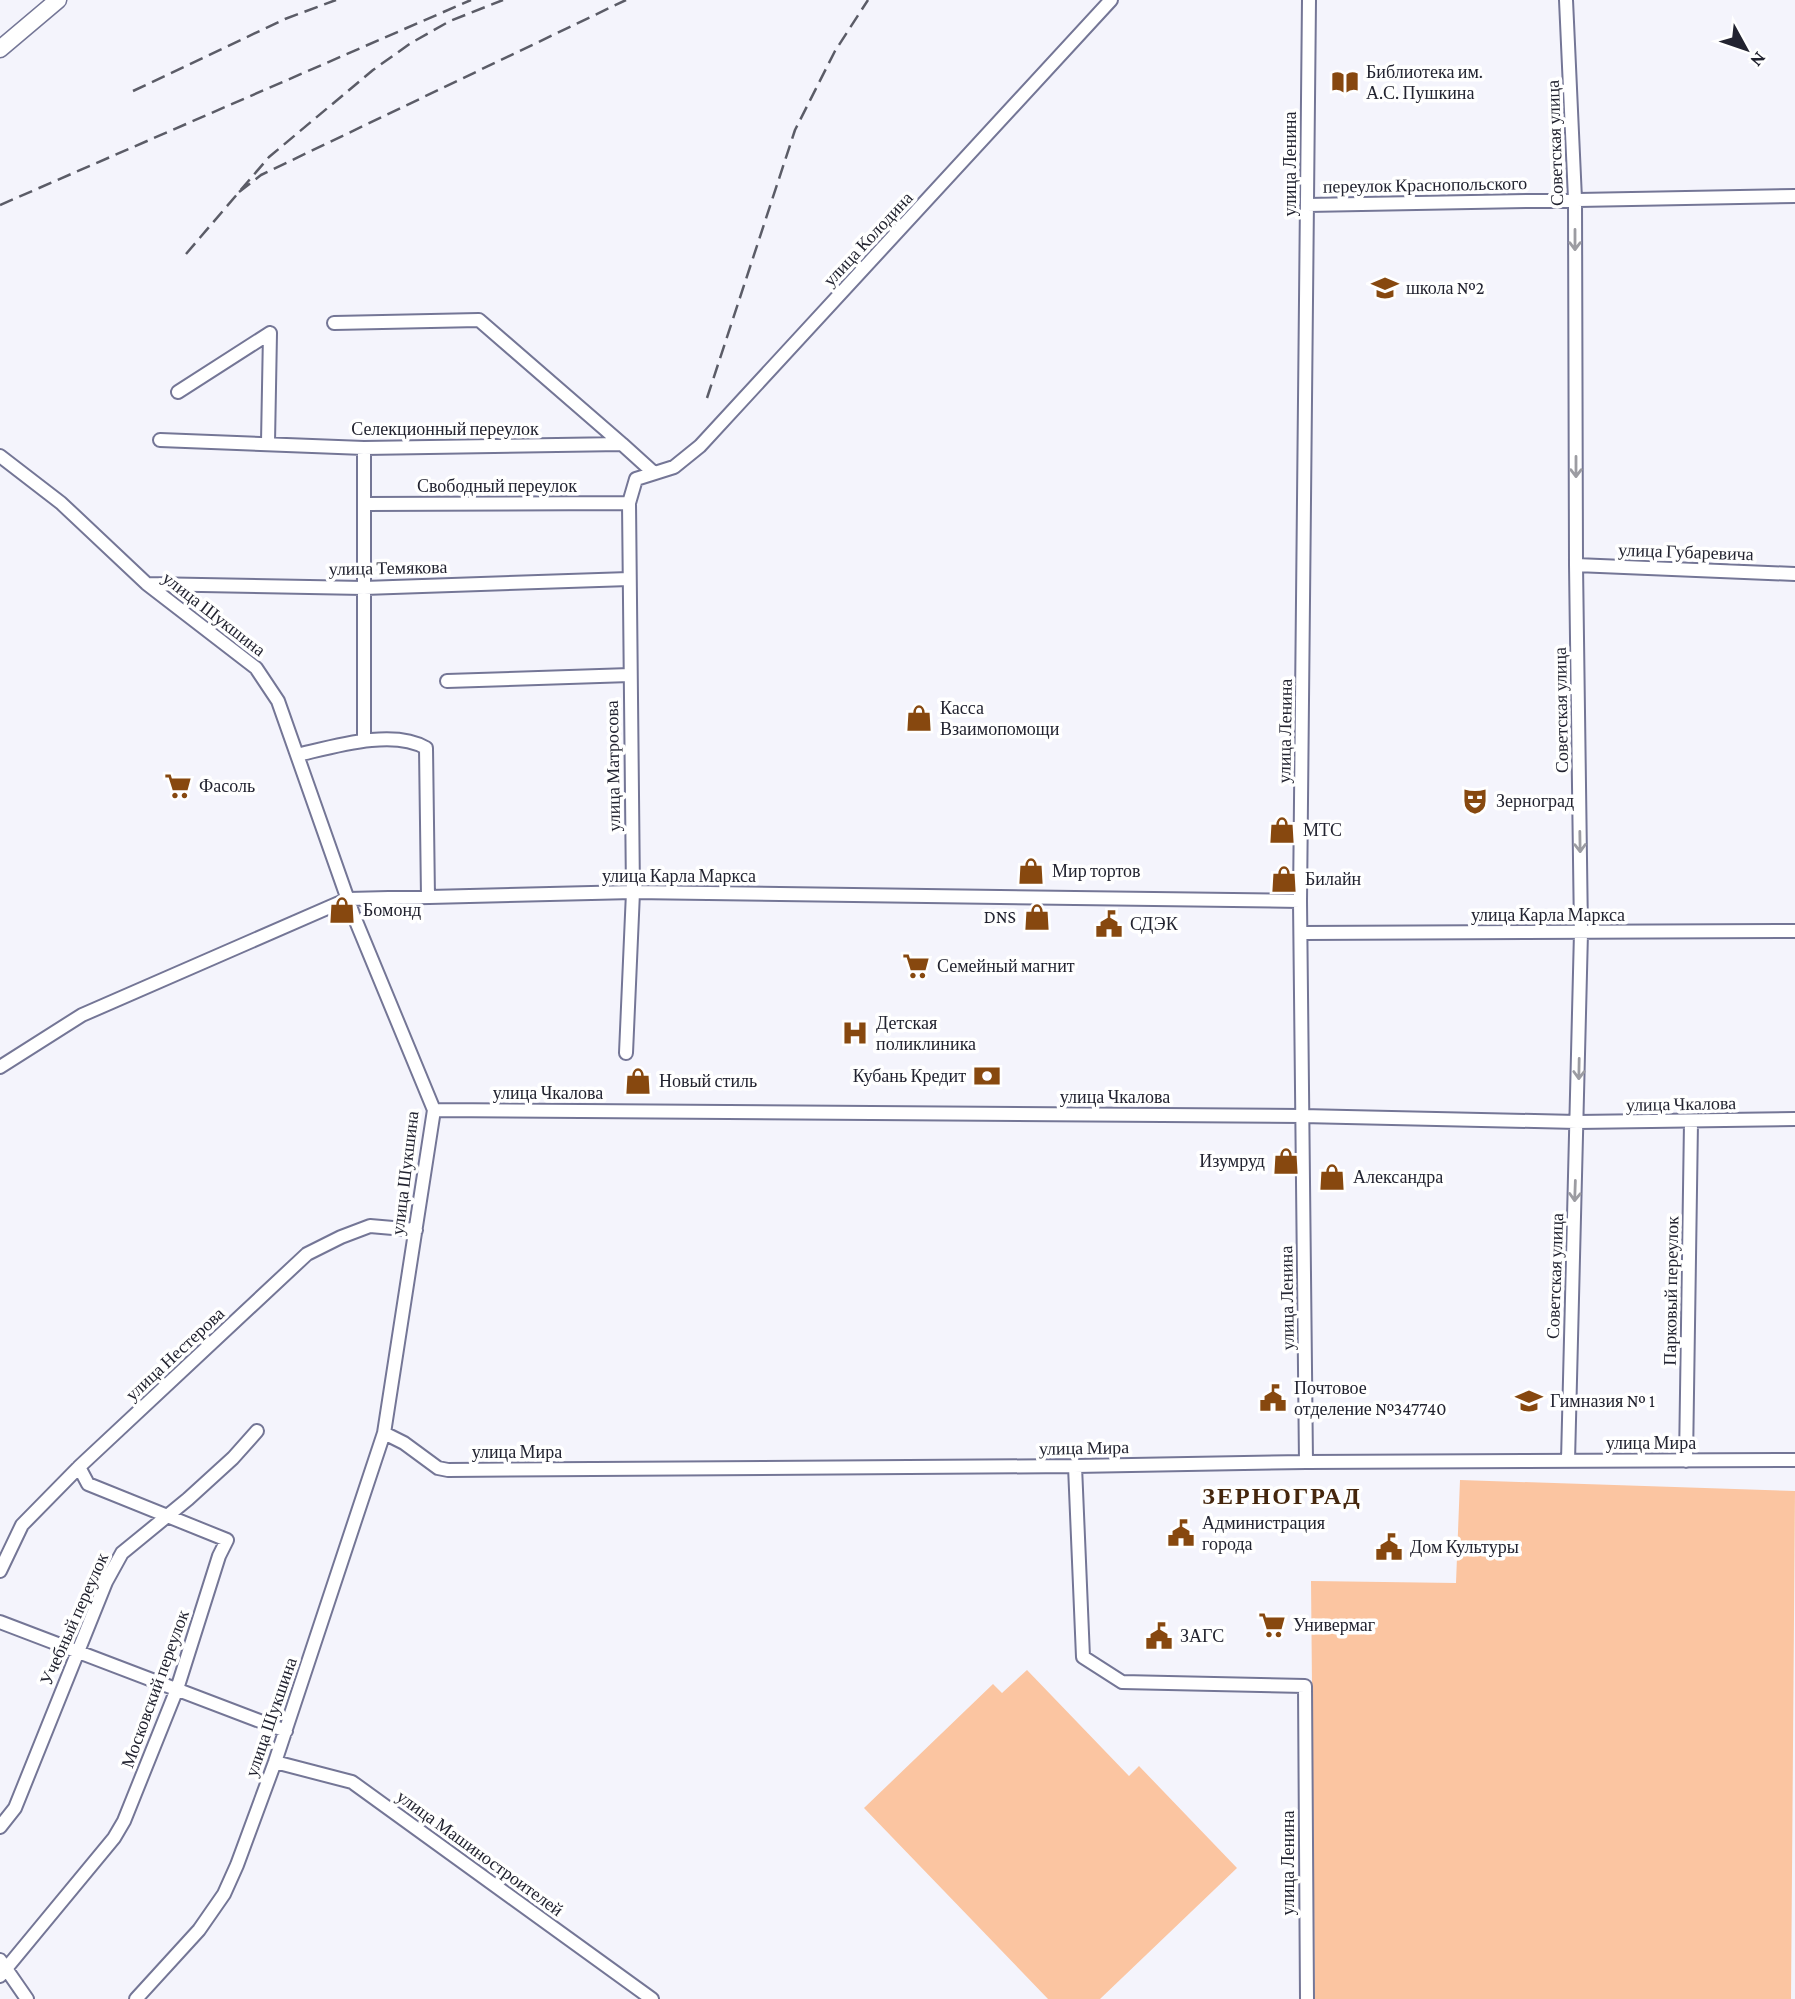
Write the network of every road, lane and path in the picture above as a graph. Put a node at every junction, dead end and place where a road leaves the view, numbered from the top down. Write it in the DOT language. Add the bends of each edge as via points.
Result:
graph roads {
  1 [pos="58,0"];
  2 [pos="1111,0"];
  3 [pos="1309,0"];
  4 [pos="1566,0"];
  5 [pos="0,49"];
  6 [pos="1795,195"];
  7 [pos="1575,199"];
  8 [pos="1307,205"];
  9 [pos="334,323"];
  10 [pos="178,392"];
  11 [pos="160,440"];
  12 [pos="268,442"];
  13 [pos="622,444"];
  14 [pos="363,448"];
  15 [pos="0,456"];
  16 [pos="654,474"];
  17 [pos="636,479"];
  18 [pos="629,503"];
  19 [pos="365,504"];
  20 [pos="1576,565"];
  21 [pos="1795,574"];
  22 [pos="629,579"];
  23 [pos="147,584"];
  24 [pos="364,588"];
  25 [pos="630,675"];
  26 [pos="447,681"];
  27 [pos="364,739"];
  28 [pos="297,755"];
  29 [pos="633,892"];
  30 [pos="428,897"];
  31 [pos="348,899"];
  32 [pos="1300,901"];
  33 [pos="1795,931"];
  34 [pos="1581,932"];
  35 [pos="1302,933"];
  36 [pos="626,1053"];
  37 [pos="0,1068"];
  38 [pos="434,1110"];
  39 [pos="1302,1116"];
  40 [pos="1795,1118"];
  41 [pos="1577,1122"];
  42 [pos="1690,1122"];
  43 [pos="416,1230"];
  44 [pos="257,1431"];
  45 [pos="384,1433"];
  46 [pos="1795,1460"];
  47 [pos="1567,1461"];
  48 [pos="1686,1461"];
  49 [pos="1307,1462"];
  50 [pos="1075,1466"];
  51 [pos="79,1467"];
  52 [pos="166,1517"];
  53 [pos="0,1571"];
  54 [pos="0,1622"];
  55 [pos="77,1651"];
  56 [pos="177,1689"];
  57 [pos="286,1731"];
  58 [pos="275,1762"];
  59 [pos="0,1827"];
  60 [pos="2,1969"];
  61 [pos="27,1999"];
  62 [pos="136,1999"];
  63 [pos="652,1999"];
  64 [pos="1307,1999"];
  1 -- 5 [label="main road"];
  2 -- 16 [label="street, улица Колодина" via="700,446 674,467"];
  3 -- 8 [label="street, улица Ленина"];
  4 -- 7 [label="street, Советская улица"];
  6 -- 7 [label="street, переулок Краснопольского"];
  7 -- 8 [label="street, переулок Краснопольского"];
  7 -- 20 [label="street, Советская улица, one-way"];
  8 -- 32 [label="street, улица Ленина"];
  9 -- 13 [label="street" via="479,320"];
  10 -- 12 [label="street" via="270,333"];
  11 -- 12 [label="street, Селекционный переулок"];
  12 -- 14 [label="street, Селекционный переулок"];
  13 -- 14 [label="street, Селекционный переулок"];
  13 -- 16 [label="street"];
  14 -- 19 [label="street"];
  15 -- 23 [label="street, улица Шукшина" via="61,503"];
  16 -- 17 [label="street, улица Колодина"];
  17 -- 18 [label="street, улица Матросова"];
  18 -- 19 [label="street, Свободный переулок"];
  18 -- 22 [label="street, улица Матросова"];
  19 -- 24 [label="street"];
  20 -- 21 [label="street, улица Губаревича"];
  20 -- 34 [label="street, Советская улица, one-way"];
  22 -- 24 [label="street, улица Темякова"];
  22 -- 25 [label="street, улица Матросова"];
  23 -- 24 [label="street, улица Темякова"];
  23 -- 28 [label="street, улица Шукшина" via="256,668 278,701"];
  24 -- 27 [label="street"];
  25 -- 26 [label="street"];
  25 -- 29 [label="street, улица Матросова"];
  27 -- 28 [label="street"];
  27 -- 30 [label="street" via="417,742 426,748"];
  28 -- 31 [label="street, улица Шукшина"];
  29 -- 30 [label="street, улица Карла Маркса"];
  29 -- 32 [label="street, улица Карла Маркса"];
  29 -- 36 [label="street, улица Матросова"];
  30 -- 31 [label="street, улица Карла Маркса"];
  31 -- 37 [label="street, улица Карла Маркса" via="82,1015"];
  31 -- 38 [label="street, улица Шукшина"];
  32 -- 35 [label="street, улица Ленина"];
  33 -- 34 [label="street, улица Карла Маркса"];
  34 -- 35 [label="street, улица Карла Маркса"];
  34 -- 41 [label="street, Советская улица, one-way"];
  35 -- 39 [label="street, улица Ленина"];
  38 -- 39 [label="street, улица Чкалова"];
  38 -- 43 [label="street, улица Шукшина"];
  39 -- 41 [label="street, улица Чкалова"];
  39 -- 49 [label="street, улица Ленина"];
  40 -- 42 [label="street, улица Чкалова"];
  41 -- 42 [label="street, улица Чкалова"];
  41 -- 47 [label="street, Советская улица, one-way"];
  42 -- 48 [label="street, Парковый переулок"];
  43 -- 45 [label="street, улица Шукшина"];
  43 -- 51 [label="street, улица Нестерова" via="370,1226 307,1254"];
  44 -- 52 [label="street, Учебный переулок"];
  45 -- 50 [label="street, улица Мира" via="448,1470"];
  45 -- 57 [label="street, улица Шукшина"];
  46 -- 48 [label="street, улица Мира"];
  47 -- 48 [label="street, улица Мира"];
  47 -- 49 [label="street, улица Мира"];
  49 -- 50 [label="street, улица Мира"];
  50 -- 64 [label="street, улица Ленина" via="1083,1657 1122,1682 1305,1686"];
  51 -- 52 [label="street, Московский переулок" via="88,1484"];
  51 -- 53 [label="street, улица Нестерова" via="22,1525"];
  52 -- 55 [label="street, Учебный переулок" via="122,1553"];
  52 -- 56 [label="street, Московский переулок" via="227,1540"];
  54 -- 55 [label="street"];
  55 -- 56 [label="street"];
  55 -- 59 [label="street, Учебный переулок" via="15,1808"];
  56 -- 57 [label="street"];
  56 -- 60 [label="street, Московский переулок" via="114,1838"];
  57 -- 58 [label="street, улица Шукшина"];
  58 -- 62 [label="street, улица Шукшина" via="224,1894 199,1930"];
  58 -- 63 [label="street, улица Машиностроителей" via="352,1782"];
  60 -- 61 [label="street"];
}
